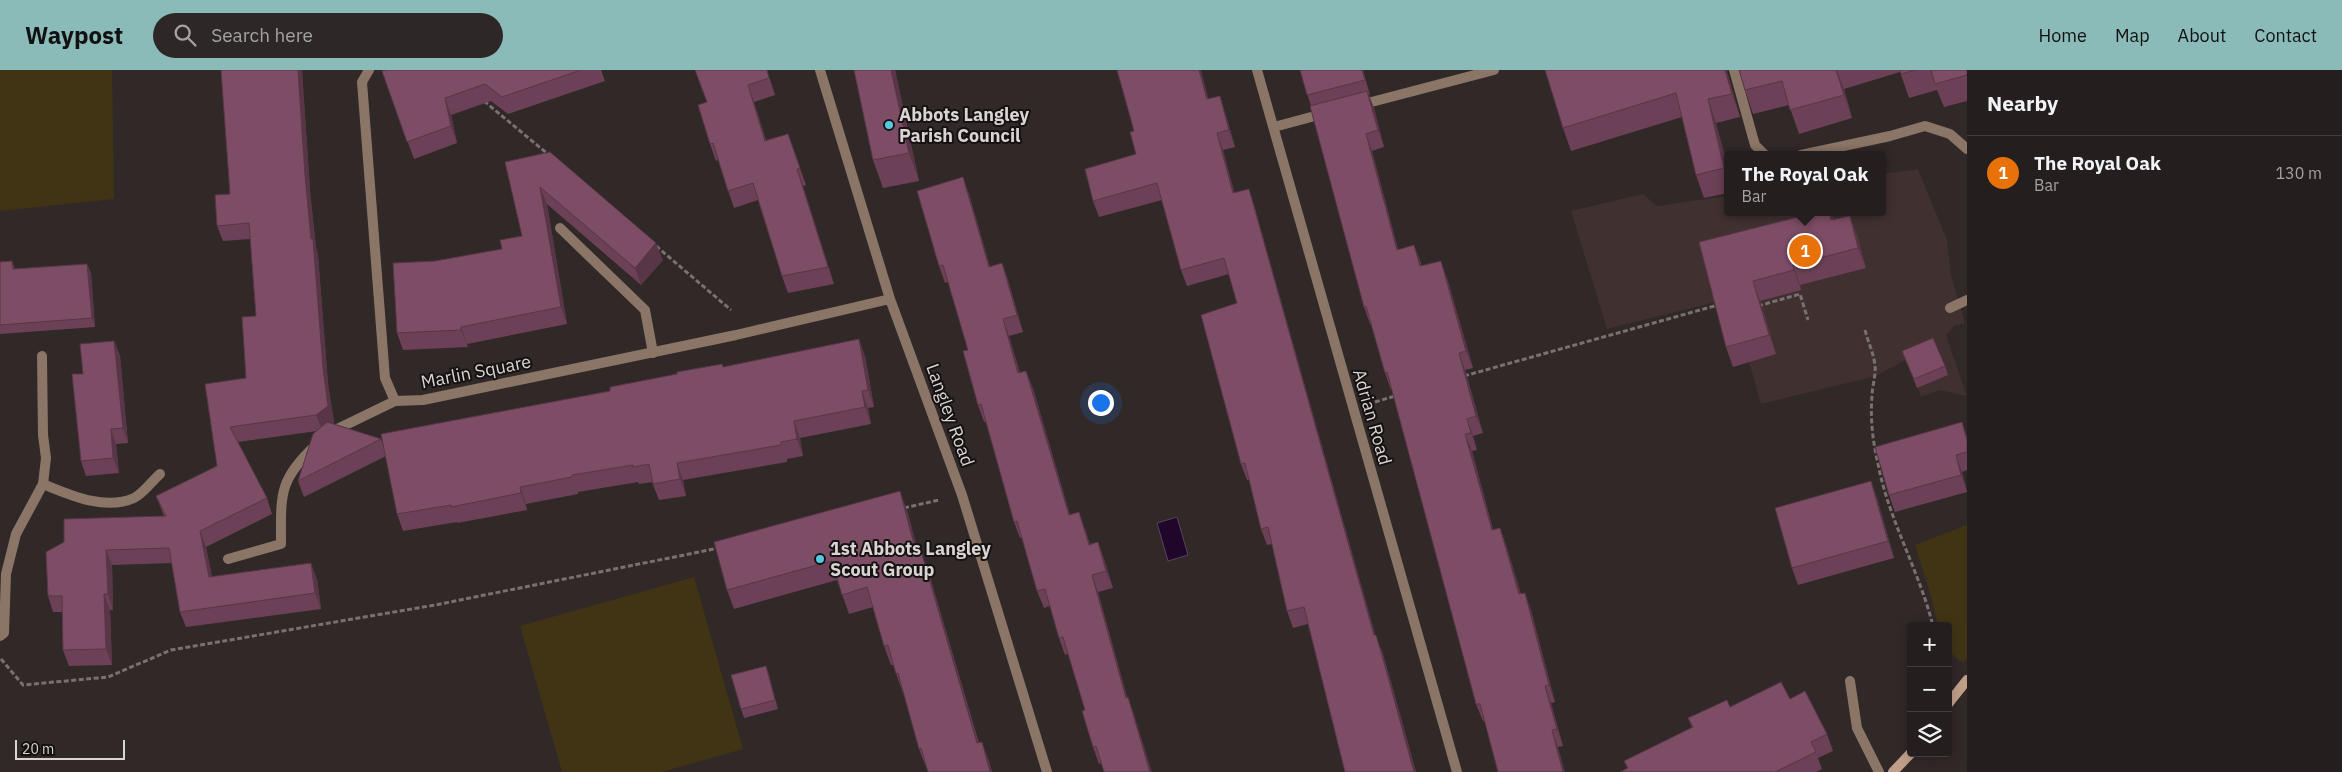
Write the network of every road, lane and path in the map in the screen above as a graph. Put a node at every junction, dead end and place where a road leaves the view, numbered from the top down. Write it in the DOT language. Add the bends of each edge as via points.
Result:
graph roads {
  1 [pos="369,70"];
  2 [pos="820,70"];
  3 [pos="1257,70"];
  4 [pos="1494,70"];
  5 [pos="1734,70"];
  6 [pos="484,100"];
  7 [pos="1274,127"];
  8 [pos="1967,149"];
  9 [pos="1761,151"];
  10 [pos="1820,151"];
  11 [pos="555,160"];
  12 [pos="560,228"];
  13 [pos="651,242"];
  14 [pos="890,299"];
  15 [pos="1967,300"];
  16 [pos="1726,303"];
  17 [pos="1756,306"];
  18 [pos="1950,308"];
  19 [pos="1808,320"];
  20 [pos="1865,330"];
  21 [pos="736,335"];
  22 [pos="653,353"];
  23 [pos="42,356"];
  24 [pos="1456,378"];
  25 [pos="1400,394"];
  26 [pos="395,401"];
  27 [pos="1353,408"];
  28 [pos="160,474"];
  29 [pos="43,484"];
  30 [pos="962,495"];
  31 [pos="894,510"];
  32 [pos="721,548"];
  33 [pos="228,559"];
  34 [pos="1931,622"];
  35 [pos="0,636"];
  36 [pos="0,658"];
  37 [pos="1967,680"];
  38 [pos="1850,681"];
  39 [pos="1952,699"];
  40 [pos="1907,757"];
  41 [pos="1047,772"];
  42 [pos="1458,772"];
  43 [pos="1879,772"];
  44 [pos="1893,772"];
  1 -- 26 [label="street" via="362,82 385,378"];
  2 -- 14 [label="street, Langley Road"];
  3 -- 7 [label="street, Adrian Road"];
  4 -- 7 [label="street"];
  5 -- 9 [label="street" via="1755,145"];
  6 -- 11 [label="path"];
  7 -- 27 [label="street, Adrian Road"];
  8 -- 10 [label="street" via="1950,134 1925,126"];
  12 -- 22 [label="street" via="645,310"];
  13 -- 21 [label="path" via="732,311"];
  14 -- 21 [label="street, Marlin Square"];
  14 -- 30 [label="street, Langley Road"];
  15 -- 18 [label="street"];
  16 -- 24 [label="path"];
  17 -- 19 [label="path" via="1800,294"];
  20 -- 34 [label="path" via="1876,367 1871,427 1878,465 1891,515 1923,588"];
  21 -- 22 [label="street, Marlin Square"];
  22 -- 26 [label="street, Marlin Square" via="423,400"];
  23 -- 29 [label="street" via="46,458"];
  25 -- 27 [label="path"];
  26 -- 33 [label="street" via="332,430 302,458 286,480 281,503 281,544"];
  27 -- 42 [label="street, Adrian Road"];
  28 -- 29 [label="street" via="136,498 120,502 77,498"];
  29 -- 35 [label="street" via="16,534 6,574 4,633"];
  30 -- 31 [label="path"];
  30 -- 41 [label="street, Langley Road"];
  32 -- 36 [label="path" via="436,605 170,650 108,677 23,686"];
  37 -- 39 [label="street"];
  38 -- 43 [label="street" via="1857,728"];
  40 -- 44 [label="street"];
}
